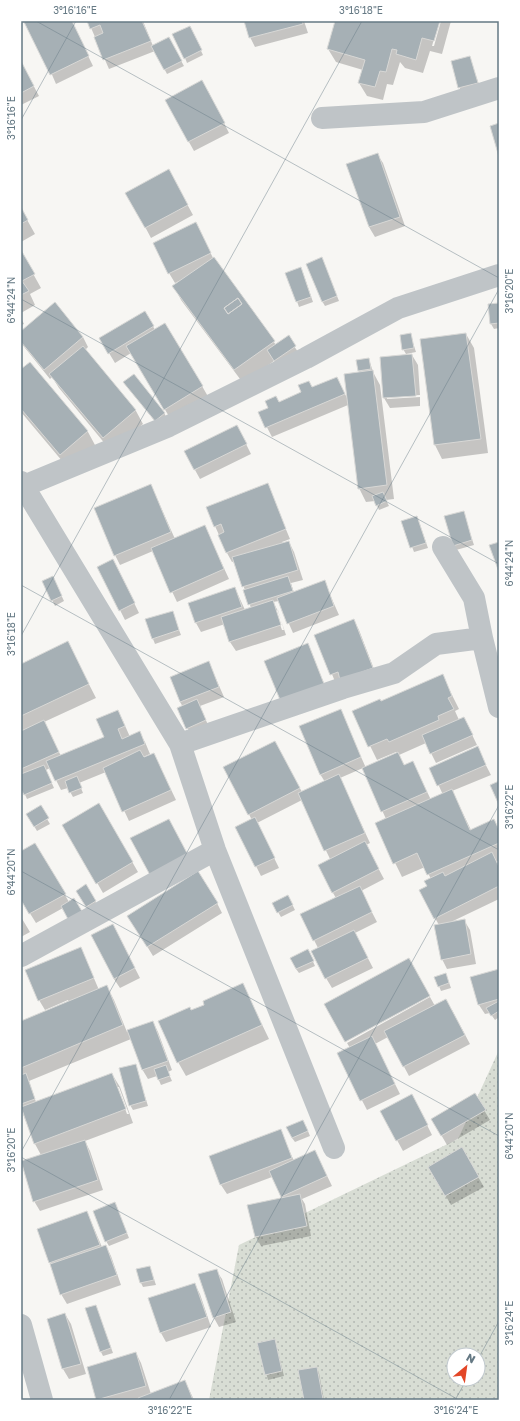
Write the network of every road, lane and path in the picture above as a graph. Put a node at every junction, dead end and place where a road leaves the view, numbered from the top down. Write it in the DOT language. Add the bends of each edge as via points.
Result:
graph roads {
  1 [pos="499,88"];
  2 [pos="322,118"];
  3 [pos="499,275"];
  4 [pos="23,484"];
  5 [pos="443,546"];
  6 [pos="482,638"];
  7 [pos="499,707"];
  8 [pos="180,744"];
  9 [pos="215,850"];
  10 [pos="21,956"];
  11 [pos="334,1148"];
  12 [pos="21,1325"];
  13 [pos="42,1400"];
  1 -- 2 [label="street" via="424,112"];
  3 -- 4 [label="street" via="398,308 306,358 169,426"];
  4 -- 8 [label="street"];
  5 -- 6 [label="street" via="474,598"];
  6 -- 7 [label="street"];
  6 -- 8 [label="street" via="436,644 394,673"];
  8 -- 9 [label="street"];
  9 -- 10 [label="street"];
  9 -- 11 [label="street"];
  12 -- 13 [label="street"];
}
